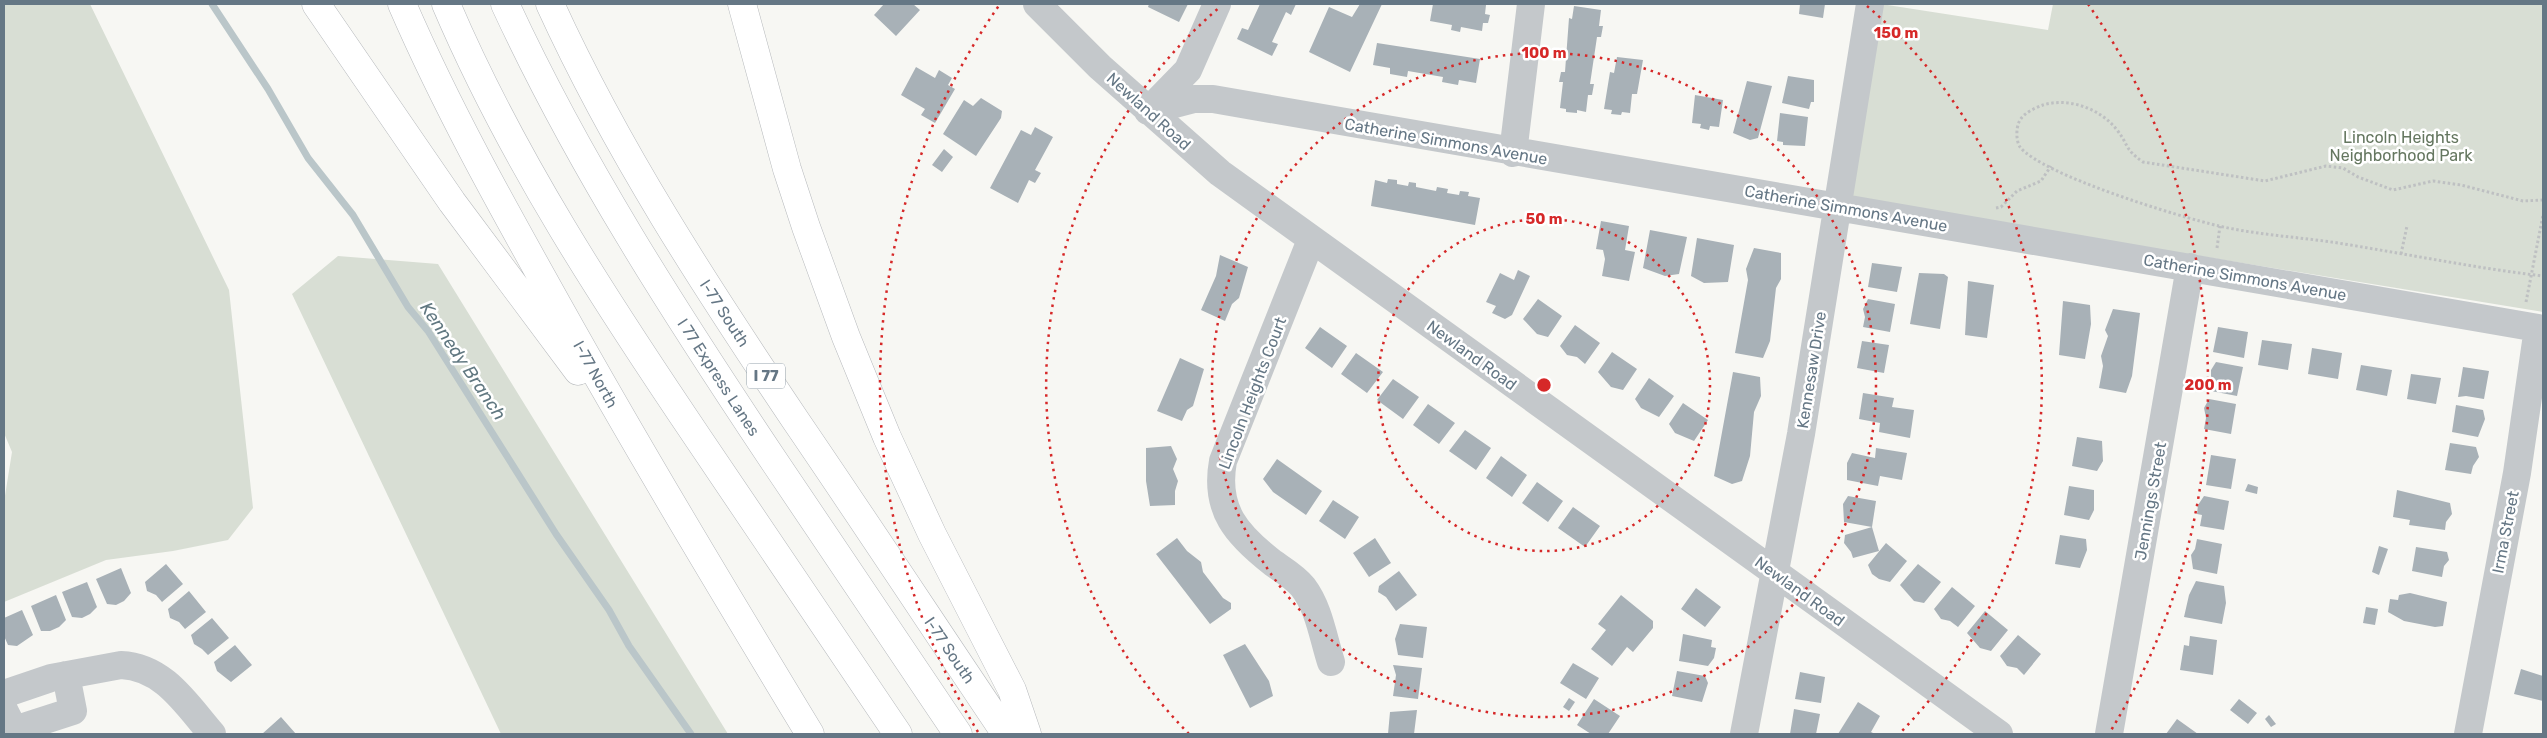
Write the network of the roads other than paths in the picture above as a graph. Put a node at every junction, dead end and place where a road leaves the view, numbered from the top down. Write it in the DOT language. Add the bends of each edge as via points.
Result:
graph roads {
  1 [pos="316,4"];
  2 [pos="402,4"];
  3 [pos="446,4"];
  4 [pos="505,4"];
  5 [pos="550,4"];
  6 [pos="742,4"];
  7 [pos="1037,4"];
  8 [pos="1217,4"];
  9 [pos="1531,4"];
  10 [pos="1870,4"];
  11 [pos="1148,111"];
  12 [pos="1513,153"];
  13 [pos="1837,207"];
  14 [pos="1311,240"];
  15 [pos="2190,267"];
  16 [pos="2534,327"];
  17 [pos="645,460"];
  18 [pos="1775,574"];
  19 [pos="1331,662"];
  20 [pos="66,675"];
  21 [pos="4,694"];
  22 [pos="4,710"];
  23 [pos="212,734"];
  24 [pos="810,734"];
  25 [pos="898,734"];
  26 [pos="958,734"];
  27 [pos="1006,734"];
  28 [pos="1027,734"];
  29 [pos="1744,734"];
  30 [pos="1999,734"];
  31 [pos="2109,734"];
  32 [pos="2468,734"];
  1 -- 17 [label="highway" via="452,202"];
  2 -- 17 [label="highway, I-77 North" via="488,179"];
  3 -- 25 [label="highway" via="502,118 580,255 647,362"];
  4 -- 26 [label="highway, I 77 Express Lanes / I 77" via="544,86 624,229 709,363"];
  5 -- 27 [label="highway, I-77 South / I 77" via="610,123 700,274"];
  6 -- 28 [label="highway" via="787,169 846,337 928,525 1012,690"];
  7 -- 11 [label="street, Newland Road"];
  8 -- 11 [label="street" via="1188,70"];
  9 -- 12 [label="street"];
  10 -- 13 [label="street, Kennesaw Drive"];
  11 -- 12 [label="street, Catherine Simmons Avenue" via="1194,99 1213,99"];
  11 -- 14 [label="street, Newland Road" via="1220,173"];
  12 -- 13 [label="street, Catherine Simmons Avenue"];
  13 -- 15 [label="street, Catherine Simmons Avenue"];
  13 -- 18 [label="street, Kennesaw Drive"];
  14 -- 18 [label="street, Newland Road"];
  14 -- 19 [label="street, Lincoln Heights Court" via="1223,461 1221,487 1229,518 1236,529 1254,548 1295,580 1314,604"];
  15 -- 16 [label="street, Catherine Simmons Avenue"];
  15 -- 31 [label="street, Jennings Street"];
  16 -- 32 [label="street, Irma Street" via="2517,473"];
  17 -- 24 [label="highway, I-77 North"];
  18 -- 29 [label="street, Kennesaw Drive"];
  18 -- 30 [label="street, Newland Road"];
  20 -- 21 [label="street"];
  20 -- 22 [label="street" via="73,711 14,730"];
  20 -- 23 [label="street" via="120,665 150,671 167,682"];
}
